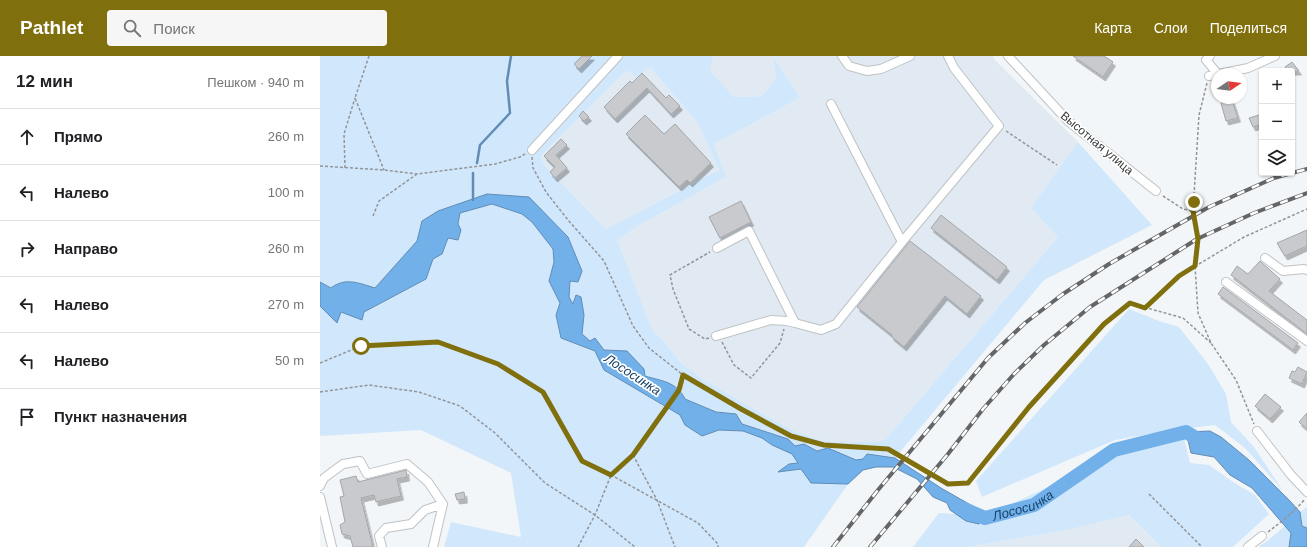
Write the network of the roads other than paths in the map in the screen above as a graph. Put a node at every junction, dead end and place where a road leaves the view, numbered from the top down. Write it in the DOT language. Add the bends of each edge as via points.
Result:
graph roads {
  1 [pos="618,56"];
  2 [pos="842,56"];
  3 [pos="910,56"];
  4 [pos="948,56"];
  5 [pos="1008,56"];
  6 [pos="1210,56"];
  7 [pos="1275,56"];
  8 [pos="1247,68"];
  9 [pos="1211,71"];
  10 [pos="831,104"];
  11 [pos="532,150"];
  12 [pos="1156,192"];
  13 [pos="902,242"];
  14 [pos="717,248"];
  15 [pos="1265,258"];
  16 [pos="1307,270"];
  17 [pos="1226,282"];
  18 [pos="791,322"];
  19 [pos="716,336"];
  20 [pos="1307,341"];
  21 [pos="1257,431"];
  22 [pos="320,486"];
  23 [pos="1307,492"];
  24 [pos="320,496"];
  25 [pos="443,504"];
  26 [pos="1262,536"];
  27 [pos="332,547"];
  28 [pos="382,547"];
  29 [pos="433,547"];
  30 [pos="1248,547"];
  1 -- 11 [label="street"];
  2 -- 3 [label="street" via="848,66 867,71 881,69"];
  4 -- 13 [label="street" via="954,68 999,126"];
  5 -- 12 [label="street, Высотная улица" via="1068,121"];
  6 -- 9 [label="street" via="1206,60"];
  7 -- 8 [label="street"];
  10 -- 13 [label="street"];
  13 -- 18 [label="street" via="836,324 821,330"];
  14 -- 18 [label="street" via="749,231"];
  15 -- 16 [label="street" via="1283,271"];
  17 -- 20 [label="street"];
  18 -- 19 [label="street" via="771,320"];
  21 -- 23 [label="street"];
  22 -- 25 [label="street" via="324,478 342,464 360,461 366,474 408,464 428,482"];
  24 -- 27 [label="street"];
  25 -- 28 [label="street" via="425,510 411,524 386,528 379,536"];
  25 -- 29 [label="street"];
  26 -- 30 [label="street"];
}
